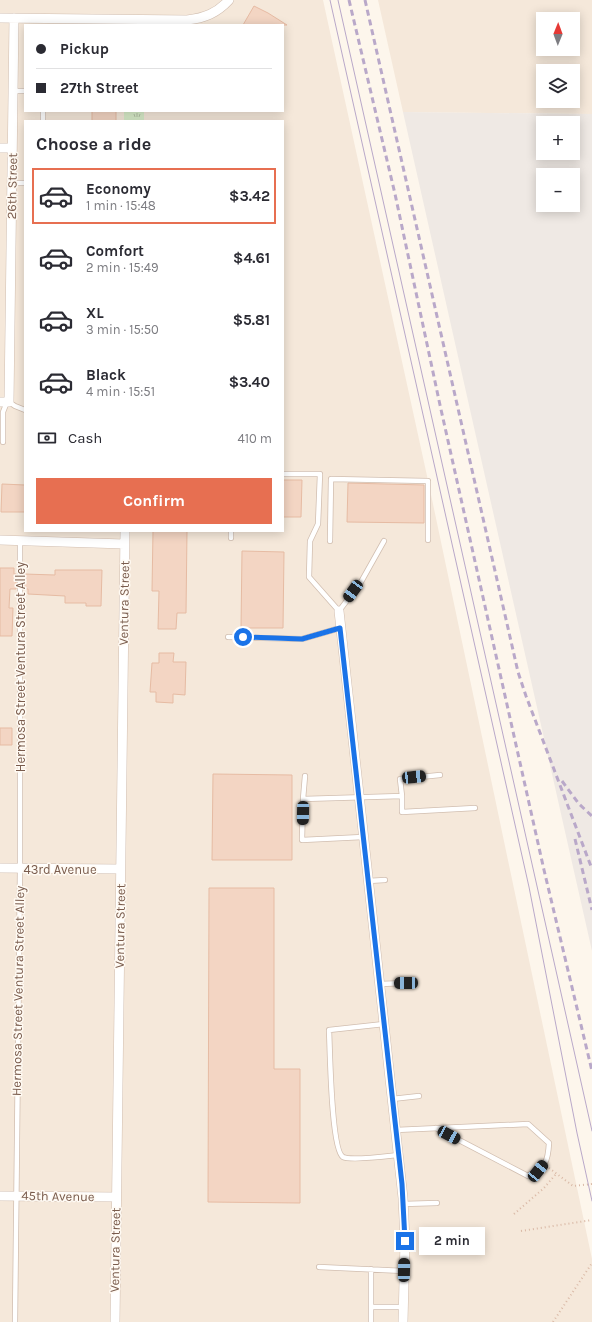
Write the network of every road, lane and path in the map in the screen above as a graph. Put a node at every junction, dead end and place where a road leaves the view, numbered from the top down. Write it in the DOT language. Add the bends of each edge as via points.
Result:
graph roads {
  1 [pos="230,0"];
  2 [pos="0,18"];
  3 [pos="14,18"];
  4 [pos="13,90"];
  5 [pos="24,91"];
  6 [pos="0,148"];
  7 [pos="12,148"];
  8 [pos="12,183"];
  9 [pos="24,183"];
  10 [pos="0,284"];
  11 [pos="10,284"];
  12 [pos="5,402"];
  13 [pos="24,410"];
  14 [pos="4,442"];
  15 [pos="284,474"];
  16 [pos="125,532"];
  17 [pos="231,532"];
  18 [pos="231,538"];
  19 [pos="0,540"];
  20 [pos="20,540"];
  21 [pos="428,540"];
  22 [pos="330,541"];
  23 [pos="384,541"];
  24 [pos="124,544"];
  25 [pos="338,611"];
  26 [pos="340,628"];
  27 [pos="228,637"];
  28 [pos="440,775"];
  29 [pos="305,776"];
  30 [pos="402,796"];
  31 [pos="359,798"];
  32 [pos="303,799"];
  33 [pos="475,808"];
  34 [pos="363,837"];
  35 [pos="0,868"];
  36 [pos="20,868"];
  37 [pos="120,869"];
  38 [pos="385,880"];
  39 [pos="368,881"];
  40 [pos="406,983"];
  41 [pos="380,984"];
  42 [pos="384,1024"];
  43 [pos="419,1096"];
  44 [pos="392,1099"];
  45 [pos="436,1128"];
  46 [pos="396,1130"];
  47 [pos="398,1155"];
  48 [pos="543,1164"];
  49 [pos="556,1174"];
  50 [pos="592,1184"];
  51 [pos="0,1196"];
  52 [pos="16,1196"];
  53 [pos="116,1197"];
  54 [pos="438,1203"];
  55 [pos="403,1204"];
  56 [pos="514,1214"];
  57 [pos="592,1220"];
  58 [pos="521,1231"];
  59 [pos="592,1263"];
  60 [pos="319,1267"];
  61 [pos="371,1269"];
  62 [pos="404,1270"];
  63 [pos="371,1307"];
  64 [pos="404,1307"];
  65 [pos="15,1322"];
  66 [pos="115,1322"];
  67 [pos="371,1322"];
  68 [pos="403,1322"];
  69 [pos="553,1322"];
  1 -- 3 [label="street" via="210,15 193,20"];
  2 -- 3 [label="street"];
  3 -- 4 [label="street, 26th Street"];
  4 -- 5 [label="lane"];
  4 -- 7 [label="street, 26th Street"];
  6 -- 7 [label="street"];
  7 -- 8 [label="street, 26th Street"];
  8 -- 9 [label="lane"];
  8 -- 11 [label="street, 26th Street"];
  10 -- 11 [label="street"];
  11 -- 12 [label="street, 26th Street"];
  12 -- 13 [label="lane"];
  12 -- 14 [label="lane"];
  15 -- 25 [label="lane" via="320,474 318,524 310,541 309,577"];
  16 -- 24 [label="street, Ventura Street"];
  17 -- 18 [label="lane"];
  19 -- 20 [label="street"];
  20 -- 24 [label="street"];
  20 -- 36 [label="lane, Hermosa Street Ventura Street Alley"];
  21 -- 22 [label="lane" via="428,481 331,479"];
  23 -- 25 [label="lane" via="360,582"];
  24 -- 37 [label="street, Ventura Street"];
  25 -- 26 [label="street"];
  26 -- 27 [label="lane" via="302,639"];
  26 -- 31 [label="street"];
  28 -- 30 [label="lane" via="400,779"];
  29 -- 32 [label="lane"];
  30 -- 31 [label="lane"];
  30 -- 33 [label="lane" via="402,812"];
  31 -- 32 [label="lane"];
  31 -- 34 [label="street"];
  32 -- 34 [label="lane" via="302,840"];
  34 -- 39 [label="street"];
  35 -- 36 [label="street, 43rd Avenue"];
  36 -- 37 [label="street, 43rd Avenue"];
  36 -- 52 [label="lane, Hermosa Street Ventura Street Alley"];
  37 -- 53 [label="street, Ventura Street"];
  38 -- 39 [label="lane"];
  39 -- 41 [label="street"];
  40 -- 41 [label="lane"];
  41 -- 42 [label="street"];
  42 -- 44 [label="street"];
  42 -- 47 [label="lane" via="329,1030 334,1124 338,1151 343,1157"];
  43 -- 44 [label="lane"];
  44 -- 46 [label="street"];
  45 -- 46 [label="lane"];
  45 -- 48 [label="lane" via="528,1176 538,1171"];
  45 -- 48 [label="lane" via="528,1124 549,1142 548,1158"];
  46 -- 47 [label="street"];
  47 -- 55 [label="street"];
  48 -- 49 [label="path"];
  49 -- 50 [label="path" via="573,1186"];
  49 -- 56 [label="path"];
  51 -- 52 [label="street, 45th Avenue"];
  52 -- 53 [label="street, 45th Avenue"];
  52 -- 65 [label="lane, Hermosa Street Ventura Street Alley"];
  53 -- 66 [label="street, Ventura Street"];
  54 -- 55 [label="lane"];
  55 -- 62 [label="street"];
  57 -- 58 [label="path"];
  59 -- 69 [label="path"];
  60 -- 61 [label="lane"];
  61 -- 62 [label="lane"];
  61 -- 63 [label="lane"];
  62 -- 64 [label="street"];
  63 -- 64 [label="lane"];
  63 -- 67 [label="lane"];
  64 -- 68 [label="street"];
}
